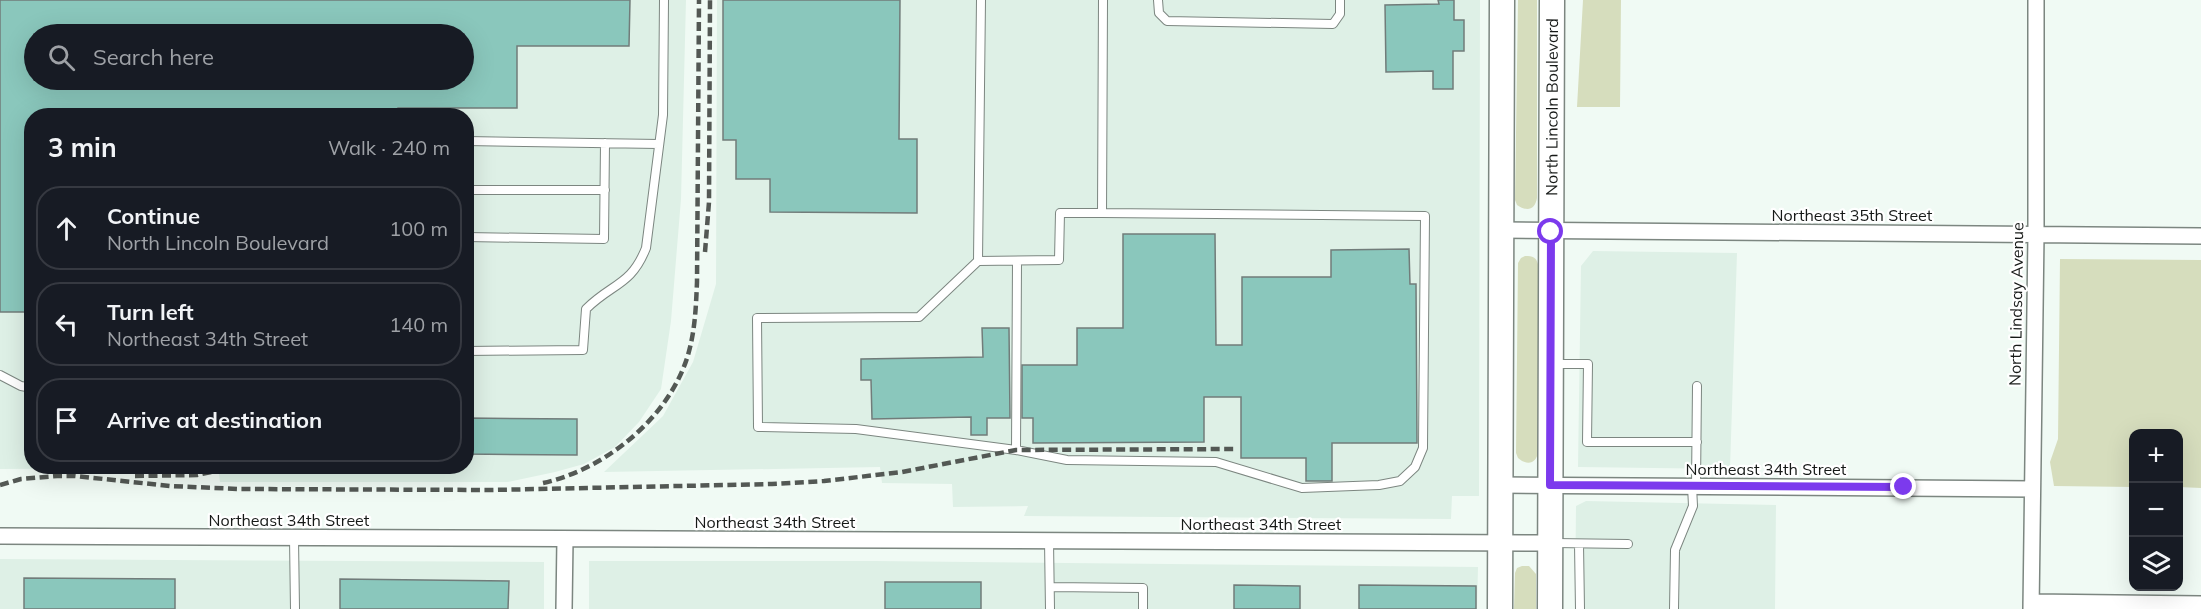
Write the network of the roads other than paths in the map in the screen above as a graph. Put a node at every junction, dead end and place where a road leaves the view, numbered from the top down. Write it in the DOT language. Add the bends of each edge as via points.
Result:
graph roads {
  1 [pos="664,0"];
  2 [pos="981,0"];
  3 [pos="1103,0"];
  4 [pos="1158,0"];
  5 [pos="1340,0"];
  6 [pos="1502,0"];
  7 [pos="1552,0"];
  8 [pos="2036,0"];
  9 [pos="474,141"];
  10 [pos="605,143"];
  11 [pos="659,144"];
  12 [pos="474,190"];
  13 [pos="604,190"];
  14 [pos="1102,213"];
  15 [pos="1502,230"];
  16 [pos="1551,232"];
  17 [pos="2036,234"];
  18 [pos="2201,236"];
  19 [pos="474,237"];
  20 [pos="978,261"];
  21 [pos="1017,261"];
  22 [pos="474,351"];
  23 [pos="1550,364"];
  24 [pos="0,375"];
  25 [pos="1697,386"];
  26 [pos="24,387"];
  27 [pos="1697,442"];
  28 [pos="1016,450"];
  29 [pos="1501,485"];
  30 [pos="1550,485"];
  31 [pos="1694,486"];
  32 [pos="2032,489"];
  33 [pos="0,537"];
  34 [pos="294,538"];
  35 [pos="564,539"];
  36 [pos="1049,541"];
  37 [pos="1500,543"];
  38 [pos="1550,543"];
  39 [pos="1579,543"];
  40 [pos="1628,544"];
  41 [pos="1050,587"];
  42 [pos="2201,604"];
  43 [pos="2031,605"];
  44 [pos="295,609"];
  45 [pos="564,609"];
  46 [pos="1050,609"];
  47 [pos="1143,609"];
  48 [pos="1500,609"];
  49 [pos="1550,609"];
  50 [pos="1580,609"];
  51 [pos="1674,609"];
  1 -- 11 [label="lane"];
  2 -- 20 [label="lane"];
  3 -- 14 [label="lane"];
  4 -- 5 [label="lane" via="1159,13 1167,21 1333,24 1340,15"];
  6 -- 15 [label="main road"];
  7 -- 16 [label="main road, North Lincoln Boulevard"];
  8 -- 17 [label="street, North Lindsay Avenue"];
  9 -- 10 [label="lane"];
  10 -- 11 [label="lane"];
  10 -- 13 [label="lane"];
  11 -- 22 [label="lane" via="646,248 634,272 586,309 583,350"];
  12 -- 13 [label="lane"];
  13 -- 19 [label="lane" via="604,239"];
  14 -- 21 [label="lane" via="1060,213 1059,260"];
  14 -- 28 [label="lane" via="1425,216 1423,448 1415,467 1400,481 1302,488 1216,462 1067,460"];
  15 -- 16 [label="street, Northeast 35th Street"];
  15 -- 29 [label="main road"];
  16 -- 17 [label="street, Northeast 35th Street"];
  16 -- 23 [label="main road, North Lincoln Boulevard"];
  17 -- 18 [label="street, Northeast 35th Street"];
  17 -- 32 [label="street, North Lindsay Avenue"];
  20 -- 21 [label="lane"];
  20 -- 28 [label="lane" via="919,317 757,318 759,427 856,429"];
  21 -- 28 [label="lane"];
  23 -- 27 [label="lane" via="1588,364 1587,442"];
  23 -- 30 [label="main road, North Lincoln Boulevard"];
  24 -- 26 [label="lane"];
  25 -- 27 [label="lane"];
  27 -- 31 [label="lane"];
  29 -- 30 [label="street, Northeast 34th Street"];
  29 -- 37 [label="main road"];
  30 -- 31 [label="street, Northeast 34th Street"];
  30 -- 38 [label="main road, North Lincoln Boulevard"];
  31 -- 32 [label="street, Northeast 34th Street"];
  31 -- 51 [label="lane" via="1693,506 1675,550"];
  32 -- 43 [label="street, North Lindsay Avenue"];
  33 -- 34 [label="street, Northeast 34th Street"];
  34 -- 35 [label="street, Northeast 34th Street"];
  34 -- 44 [label="lane"];
  35 -- 36 [label="street, Northeast 34th Street"];
  35 -- 45 [label="street"];
  36 -- 37 [label="street, Northeast 34th Street"];
  36 -- 41 [label="lane"];
  37 -- 38 [label="street, Northeast 34th Street"];
  37 -- 48 [label="main road"];
  38 -- 39 [label="lane"];
  38 -- 49 [label="main road, North Lincoln Boulevard"];
  39 -- 40 [label="lane"];
  39 -- 50 [label="lane"];
  41 -- 46 [label="lane"];
  41 -- 47 [label="lane" via="1143,588"];
  42 -- 43 [label="street"];
}
